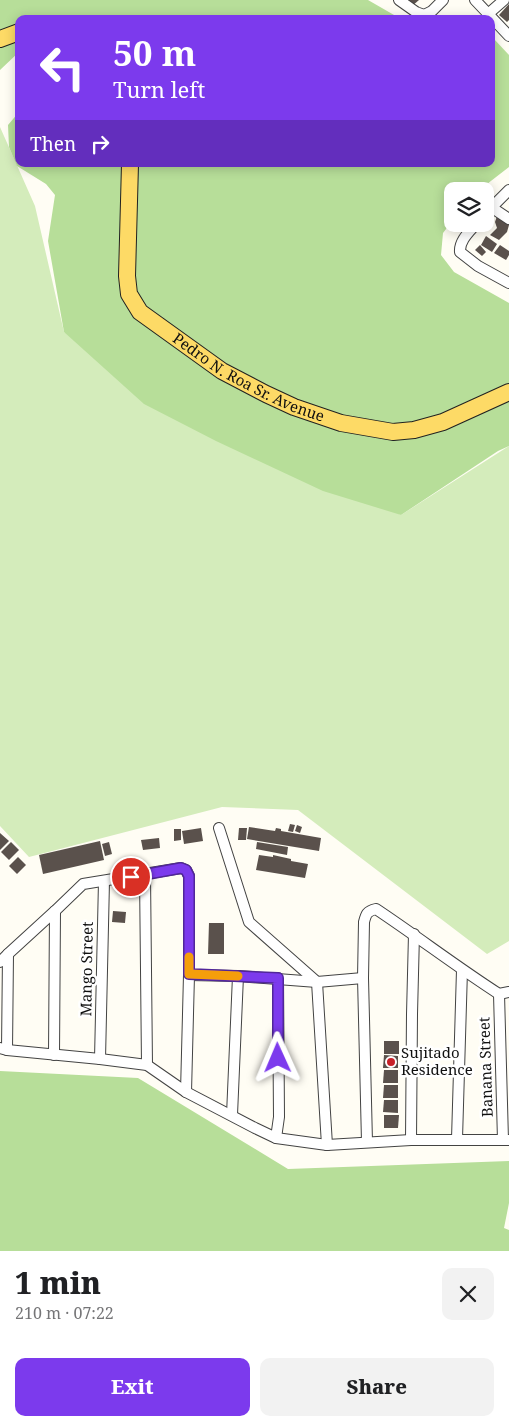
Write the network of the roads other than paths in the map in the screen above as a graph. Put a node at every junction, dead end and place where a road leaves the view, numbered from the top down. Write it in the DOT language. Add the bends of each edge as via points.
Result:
graph roads {
  1 [pos="399,0"];
  2 [pos="443,0"];
  3 [pos="475,0"];
  4 [pos="504,0"];
  5 [pos="488,14"];
  6 [pos="495,21"];
  7 [pos="15,33"];
  8 [pos="509,36"];
  9 [pos="0,38"];
  10 [pos="130,167"];
  11 [pos="509,190"];
  12 [pos="494,204"];
  13 [pos="494,212"];
  14 [pos="509,218"];
  15 [pos="469,232"];
  16 [pos="509,283"];
  17 [pos="509,392"];
  18 [pos="218,828"];
  19 [pos="145,875"];
  20 [pos="104,881"];
  21 [pos="55,911"];
  22 [pos="414,934"];
  23 [pos="8,954"];
  24 [pos="0,962"];
  25 [pos="462,970"];
  26 [pos="189,974"];
  27 [pos="238,976"];
  28 [pos="278,978"];
  29 [pos="363,978"];
  30 [pos="317,982"];
  31 [pos="504,993"];
  32 [pos="3,1049"];
  33 [pos="54,1055"];
  34 [pos="100,1059"];
  35 [pos="147,1065"];
  36 [pos="186,1092"];
  37 [pos="232,1115"];
  38 [pos="276,1138"];
  39 [pos="457,1139"];
  40 [pos="411,1140"];
  41 [pos="506,1140"];
  42 [pos="367,1142"];
  43 [pos="327,1145"];
  1 -- 2 [label="street" via="424,15"];
  3 -- 5 [label="street"];
  4 -- 5 [label="street"];
  6 -- 8 [label="street"];
  7 -- 9 [label="main road"];
  10 -- 17 [label="main road, Pedro N. Roa Sr. Avenue" via="129,294 140,312 222,371 294,407 341,423 393,432 443,422"];
  11 -- 12 [label="street"];
  13 -- 14 [label="street"];
  15 -- 16 [label="street" via="460,252"];
  18 -- 30 [label="street" via="249,922"];
  19 -- 20 [label="street"];
  19 -- 26 [label="street" via="181,868 189,876"];
  19 -- 35 [label="street"];
  20 -- 21 [label="street" via="83,884"];
  20 -- 34 [label="street, Mango Street"];
  21 -- 23 [label="street"];
  21 -- 33 [label="street"];
  22 -- 25 [label="street"];
  22 -- 29 [label="street" via="376,909 366,913"];
  22 -- 40 [label="street"];
  23 -- 24 [label="street"];
  23 -- 32 [label="street"];
  25 -- 31 [label="street"];
  25 -- 39 [label="street"];
  26 -- 27 [label="street"];
  26 -- 36 [label="street"];
  27 -- 28 [label="street"];
  27 -- 37 [label="street"];
  28 -- 30 [label="street"];
  28 -- 38 [label="street" via="279,1117"];
  29 -- 30 [label="street"];
  29 -- 42 [label="street"];
  30 -- 43 [label="street"];
  31 -- 41 [label="street, Banana Street"];
  32 -- 33 [label="street"];
  33 -- 34 [label="street"];
  34 -- 35 [label="street"];
  35 -- 36 [label="street"];
  36 -- 37 [label="street"];
  37 -- 38 [label="street"];
  38 -- 43 [label="street"];
  39 -- 40 [label="street"];
  39 -- 41 [label="street"];
  40 -- 42 [label="street"];
  42 -- 43 [label="street"];
}
